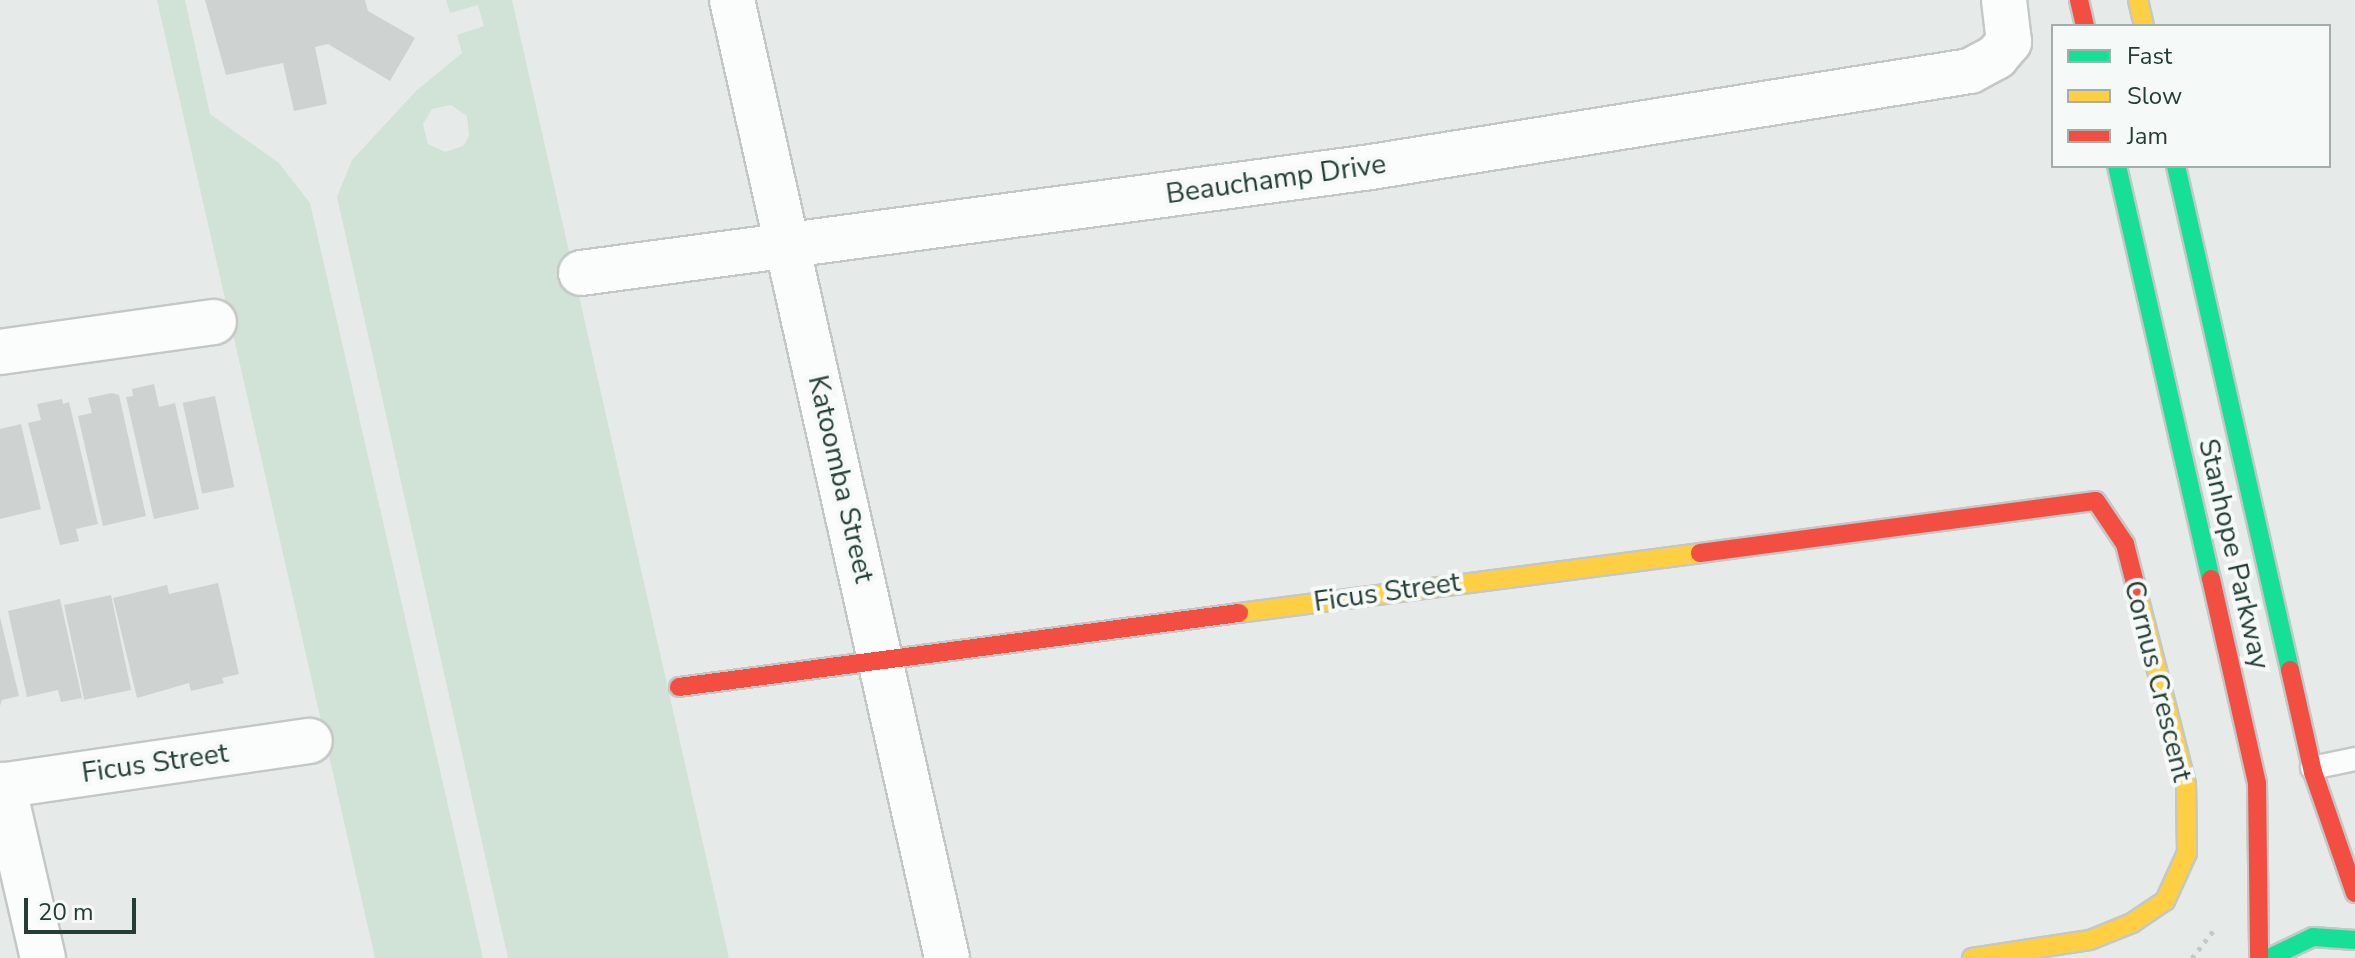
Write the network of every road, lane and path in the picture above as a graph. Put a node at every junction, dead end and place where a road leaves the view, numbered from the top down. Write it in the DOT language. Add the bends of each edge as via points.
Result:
graph roads {
  1 [pos="732,0"];
  2 [pos="2004,0"];
  3 [pos="2079,0"];
  4 [pos="2138,0"];
  5 [pos="2085,24"];
  6 [pos="2144,24"];
  7 [pos="2117,168"];
  8 [pos="2176,168"];
  9 [pos="788,244"];
  10 [pos="581,273"];
  11 [pos="214,322"];
  12 [pos="0,352"];
  13 [pos="2096,501"];
  14 [pos="881,660"];
  15 [pos="679,687"];
  16 [pos="310,741"];
  17 [pos="2355,759"];
  18 [pos="2312,768"];
  19 [pos="2,785"];
  20 [pos="2355,893"];
  21 [pos="2355,940"];
  22 [pos="43,958"];
  23 [pos="947,958"];
  24 [pos="1972,958"];
  25 [pos="2259,958"];
  26 [pos="2269,958"];
  1 -- 9 [label="street, Katoomba Street"];
  2 -- 9 [label="street, Beauchamp Drive" via="2009,42 1996,57 1970,71 1371,167"];
  3 -- 5 [label="street"];
  4 -- 6 [label="street"];
  7 -- 25 [label="street, Stanhope Parkway" via="2257,783"];
  8 -- 18 [label="street, Stanhope Parkway"];
  9 -- 10 [label="street, Beauchamp Drive"];
  9 -- 14 [label="street, Katoomba Street"];
  11 -- 12 [label="street"];
  13 -- 14 [label="street, Ficus Street"];
  13 -- 24 [label="street, Cornus Crescent" via="2125,544 2186,784 2187,853 2165,901 2132,923 2090,940"];
  14 -- 15 [label="street, Ficus Street"];
  14 -- 23 [label="street, Katoomba Street"];
  16 -- 19 [label="street, Ficus Street"];
  17 -- 18 [label="lane"];
  18 -- 20 [label="street, Stanhope Parkway"];
  19 -- 22 [label="street"];
  21 -- 26 [label="street" via="2313,937"];
}
